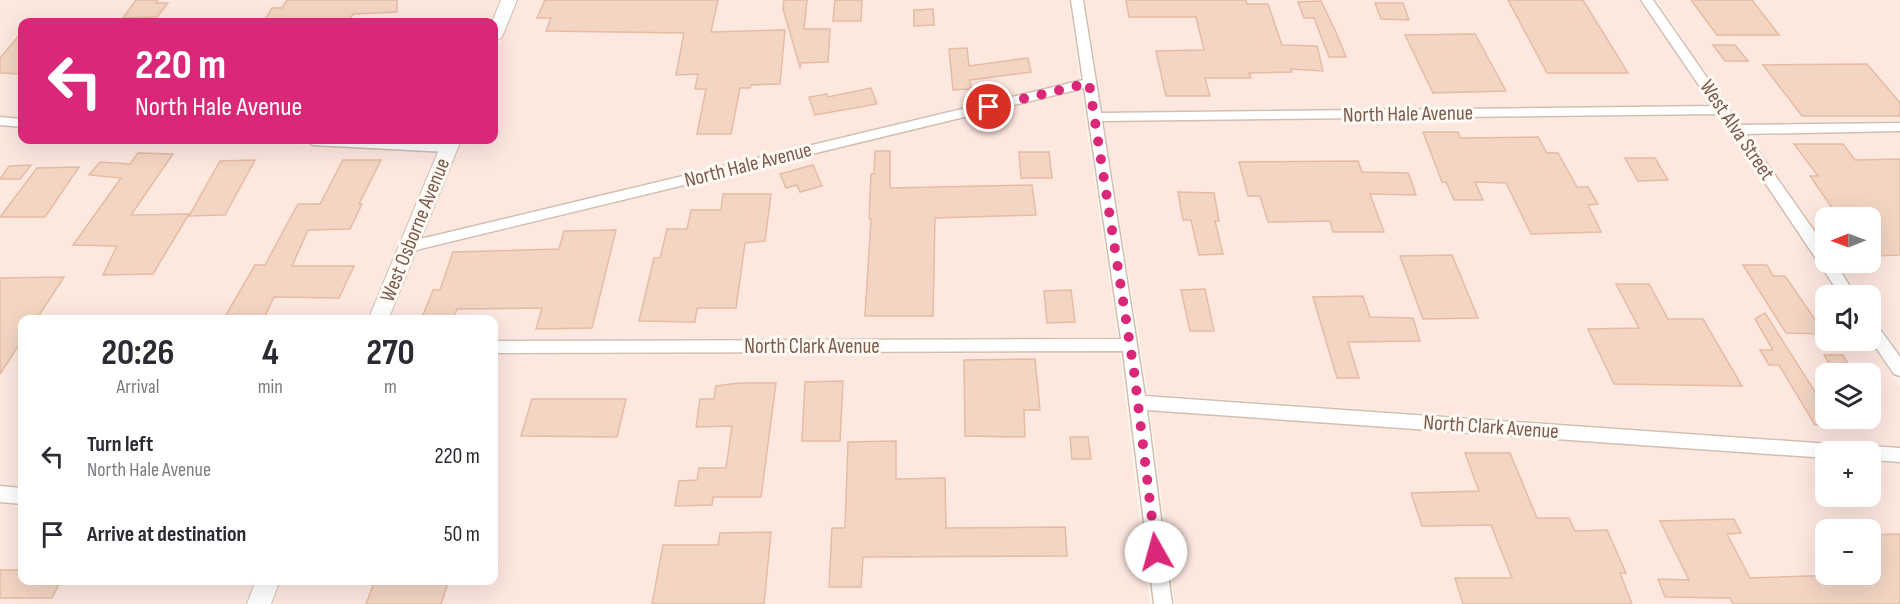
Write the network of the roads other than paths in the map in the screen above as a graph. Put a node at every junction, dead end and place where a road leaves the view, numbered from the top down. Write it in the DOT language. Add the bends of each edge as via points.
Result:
graph roads {
  1 [pos="508,0"];
  2 [pos="1077,0"];
  3 [pos="1647,0"];
  4 [pos="498,26"];
  5 [pos="1089,83"];
  6 [pos="1723,110"];
  7 [pos="1094,117"];
  8 [pos="0,122"];
  9 [pos="18,123"];
  10 [pos="1900,127"];
  11 [pos="1737,130"];
  12 [pos="450,144"];
  13 [pos="1815,245"];
  14 [pos="408,248"];
  15 [pos="380,315"];
  16 [pos="1881,342"];
  17 [pos="1130,345"];
  18 [pos="498,347"];
  19 [pos="1900,369"];
  20 [pos="1137,402"];
  21 [pos="1815,450"];
  22 [pos="1881,454"];
  23 [pos="1900,455"];
  24 [pos="0,494"];
  25 [pos="18,496"];
  26 [pos="266,585"];
  27 [pos="259,604"];
  28 [pos="1162,604"];
  1 -- 4 [label="street"];
  2 -- 5 [label="street"];
  3 -- 6 [label="street, West Alva Street"];
  5 -- 7 [label="street"];
  5 -- 14 [label="street, North Hale Avenue"];
  6 -- 7 [label="street, North Hale Avenue"];
  6 -- 11 [label="street, West Alva Street"];
  7 -- 17 [label="street"];
  8 -- 9 [label="street"];
  10 -- 11 [label="street"];
  11 -- 13 [label="street, West Alva Street"];
  12 -- 14 [label="street, West Osborne Avenue"];
  14 -- 15 [label="street, West Osborne Avenue"];
  16 -- 19 [label="street"];
  17 -- 18 [label="street, North Clark Avenue"];
  17 -- 20 [label="street"];
  20 -- 21 [label="street, North Clark Avenue"];
  20 -- 28 [label="street"];
  22 -- 23 [label="street"];
  24 -- 25 [label="street"];
  26 -- 27 [label="street"];
}
